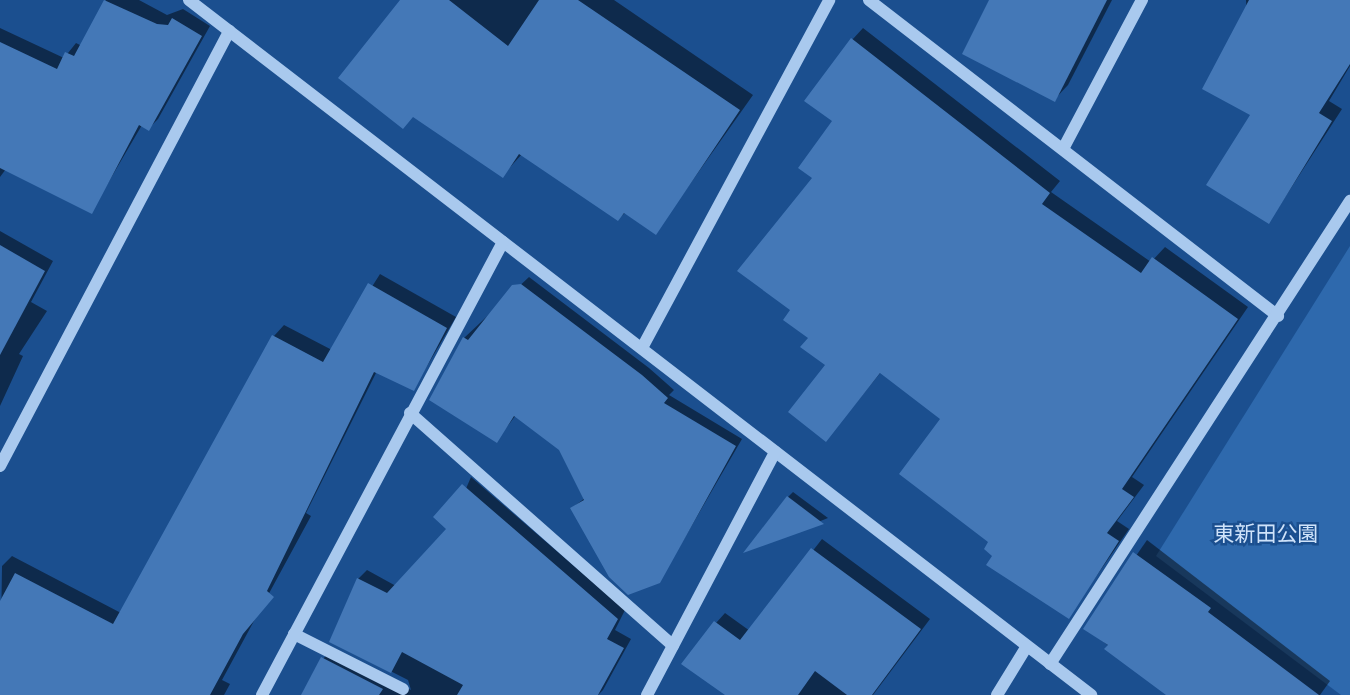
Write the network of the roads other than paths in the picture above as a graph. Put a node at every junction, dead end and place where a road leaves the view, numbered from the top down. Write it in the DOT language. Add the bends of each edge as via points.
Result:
graph roads {
  1 [pos="189,0"];
  2 [pos="829,0"];
  3 [pos="869,0"];
  4 [pos="1142,0"];
  5 [pos="229,31"];
  6 [pos="1063,149"];
  7 [pos="1350,201"];
  8 [pos="503,242"];
  9 [pos="1278,316"];
  10 [pos="642,348"];
  11 [pos="410,413"];
  12 [pos="775,452"];
  13 [pos="0,466"];
  14 [pos="294,634"];
  15 [pos="673,646"];
  16 [pos="1027,646"];
  17 [pos="1051,664"];
  18 [pos="403,689"];
  19 [pos="262,695"];
  20 [pos="647,695"];
  21 [pos="998,695"];
  22 [pos="1091,695"];
  1 -- 5 [label="street"];
  2 -- 10 [label="street"];
  3 -- 6 [label="street"];
  4 -- 6 [label="street"];
  5 -- 8 [label="street"];
  5 -- 13 [label="street"];
  6 -- 9 [label="street"];
  7 -- 9 [label="street"];
  8 -- 10 [label="street"];
  8 -- 11 [label="street"];
  9 -- 17 [label="street"];
  10 -- 12 [label="street"];
  11 -- 14 [label="street"];
  11 -- 15 [label="street"];
  12 -- 15 [label="street"];
  12 -- 16 [label="street"];
  14 -- 18 [label="street"];
  14 -- 19 [label="street"];
  15 -- 20 [label="street"];
  16 -- 17 [label="street"];
  16 -- 21 [label="street"];
  17 -- 22 [label="street"];
}
